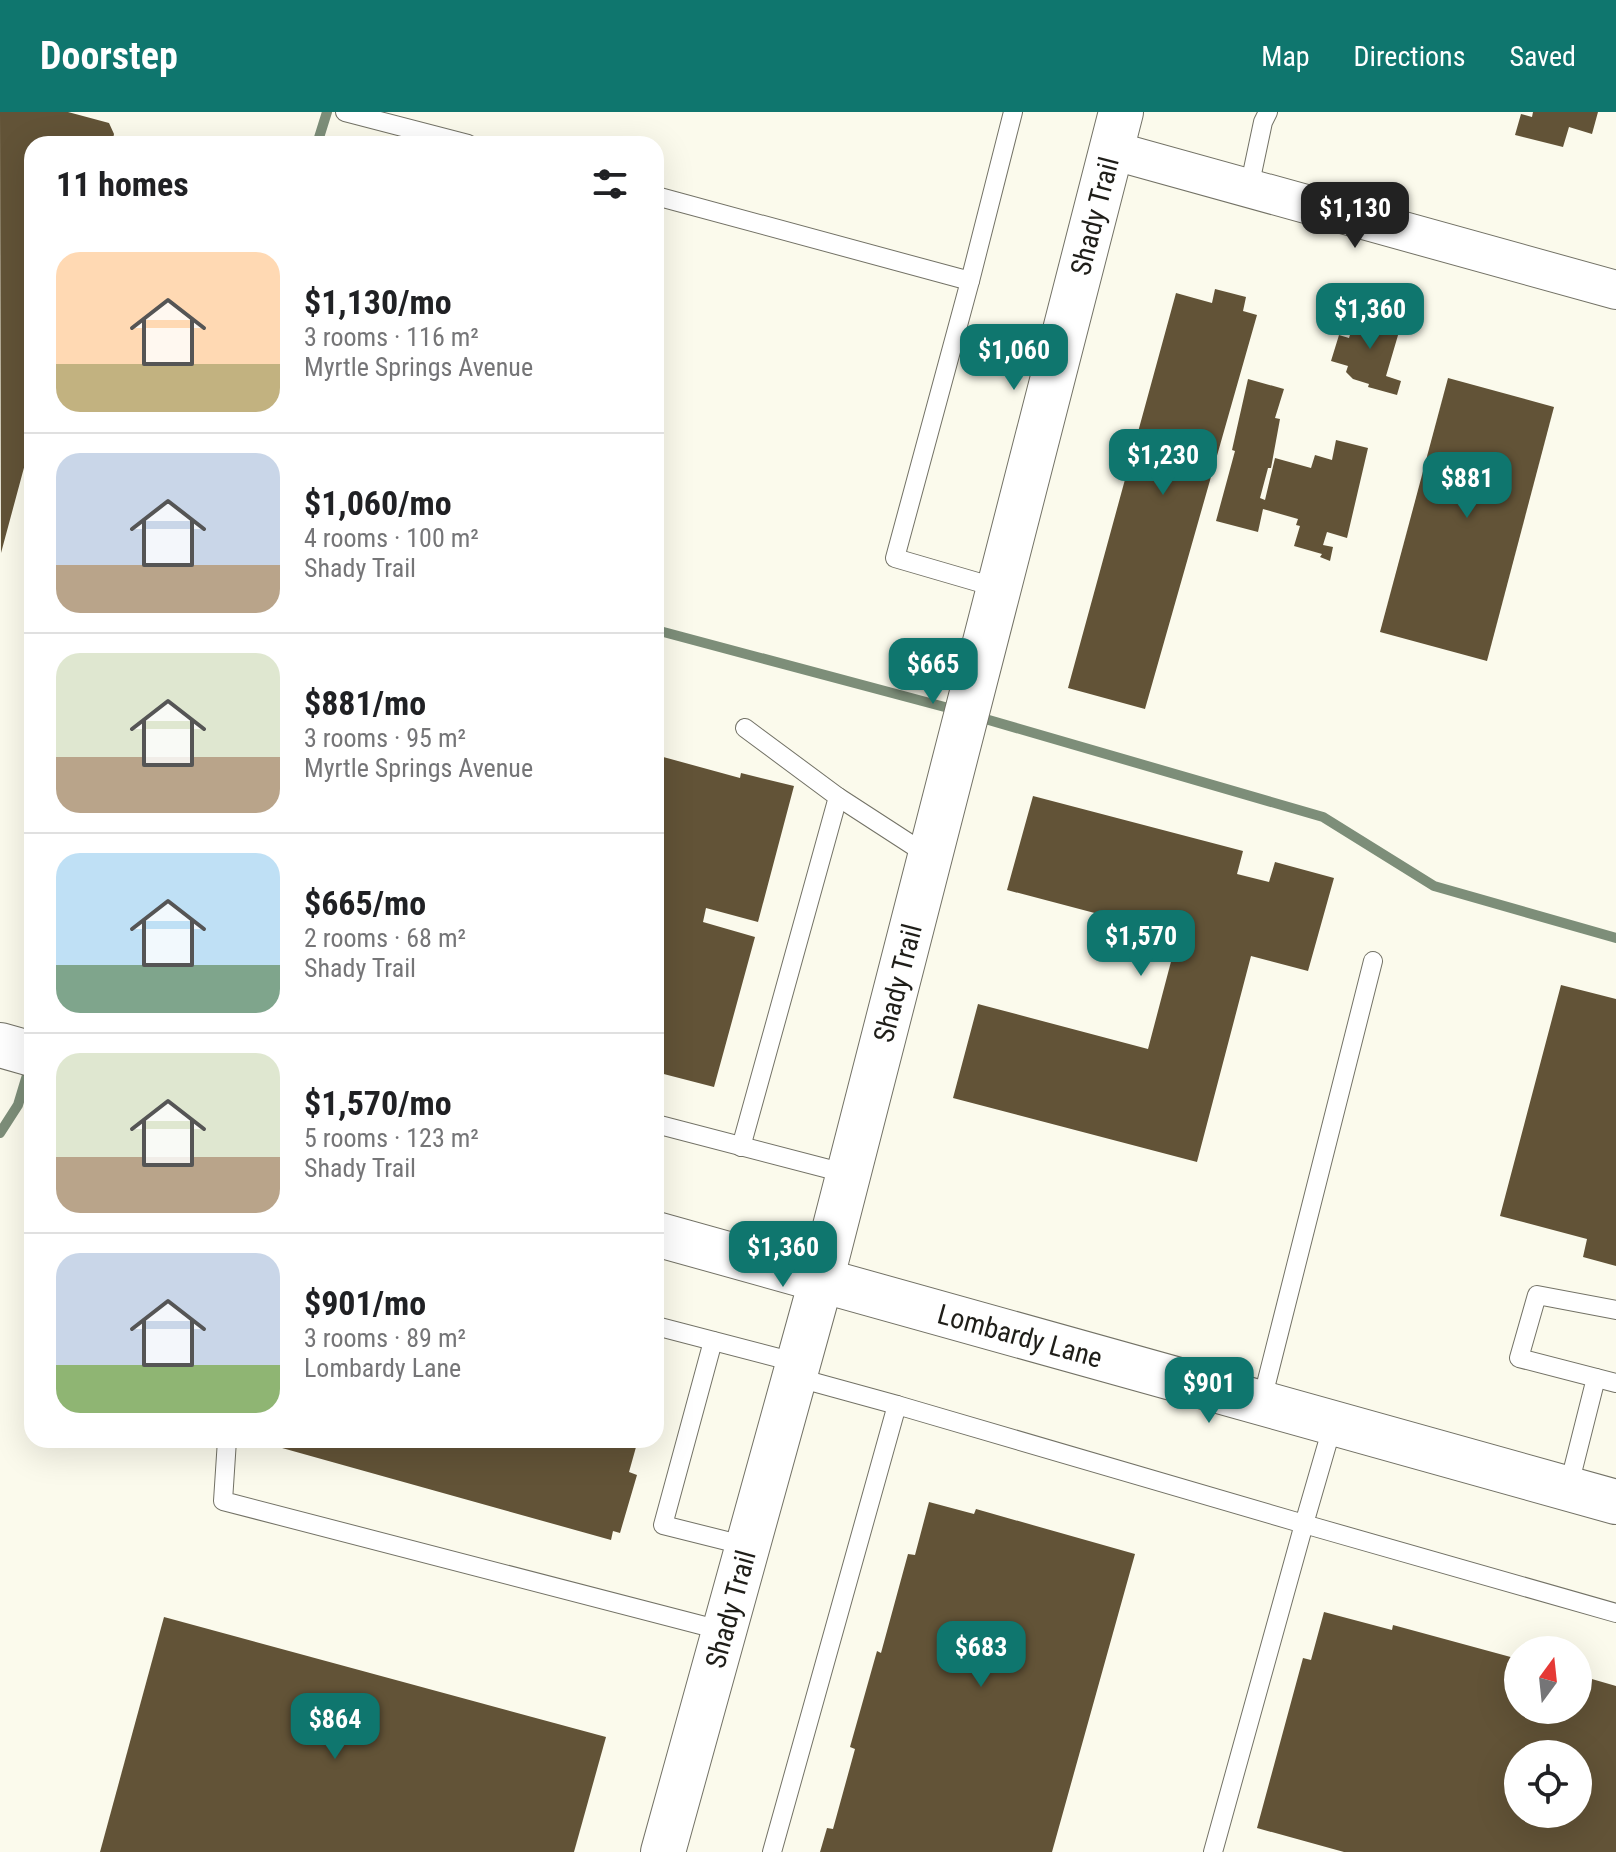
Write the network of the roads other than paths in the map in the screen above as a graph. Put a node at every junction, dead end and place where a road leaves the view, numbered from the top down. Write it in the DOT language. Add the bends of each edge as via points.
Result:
graph roads {
  1 [pos="345,112"];
  2 [pos="1013,112"];
  3 [pos="1268,112"];
  4 [pos="1116,131"];
  5 [pos="438,136"];
  6 [pos="1249,188"];
  7 [pos="664,198"];
  8 [pos="970,281"];
  9 [pos="1616,290"];
  10 [pos="998,588"];
  11 [pos="745,728"];
  12 [pos="838,797"];
  13 [pos="929,856"];
  14 [pos="1373,961"];
  15 [pos="0,1045"];
  16 [pos="24,1052"];
  17 [pos="664,1126"];
  18 [pos="741,1147"];
  19 [pos="848,1174"];
  20 [pos="664,1236"];
  21 [pos="821,1281"];
  22 [pos="1616,1310"];
  23 [pos="664,1328"];
  24 [pos="713,1341"];
  25 [pos="796,1370"];
  26 [pos="1596,1378"];
  27 [pos="1616,1383"];
  28 [pos="1261,1404"];
  29 [pos="897,1405"];
  30 [pos="1333,1424"];
  31 [pos="226,1448"];
  32 [pos="1568,1489"];
  33 [pos="1616,1502"];
  34 [pos="1304,1524"];
  35 [pos="747,1546"];
  36 [pos="1616,1613"];
  37 [pos="724,1631"];
  38 [pos="663,1852"];
  39 [pos="772,1852"];
  40 [pos="1213,1852"];
  1 -- 5 [label="lane"];
  2 -- 8 [label="lane"];
  3 -- 6 [label="lane"];
  4 -- 6 [label="street"];
  4 -- 10 [label="street, Shady Trail"];
  6 -- 9 [label="street"];
  7 -- 8 [label="lane"];
  8 -- 10 [label="lane" via="895,558"];
  10 -- 13 [label="street, Shady Trail"];
  11 -- 12 [label="lane"];
  12 -- 13 [label="lane"];
  12 -- 18 [label="lane"];
  13 -- 19 [label="street, Shady Trail"];
  14 -- 28 [label="lane"];
  15 -- 16 [label="street"];
  17 -- 18 [label="lane"];
  18 -- 19 [label="lane"];
  19 -- 21 [label="street, Shady Trail"];
  20 -- 21 [label="street, Lombardy Lane"];
  21 -- 25 [label="street, Shady Trail"];
  21 -- 28 [label="street, Lombardy Lane"];
  22 -- 26 [label="lane" via="1537,1295 1519,1358"];
  23 -- 24 [label="lane"];
  24 -- 25 [label="lane"];
  24 -- 35 [label="lane" via="663,1525"];
  25 -- 29 [label="lane"];
  25 -- 35 [label="street, Shady Trail"];
  26 -- 27 [label="lane"];
  26 -- 32 [label="lane"];
  28 -- 30 [label="street, Lombardy Lane"];
  29 -- 34 [label="lane"];
  29 -- 39 [label="lane"];
  30 -- 32 [label="street, Lombardy Lane"];
  30 -- 34 [label="lane"];
  31 -- 37 [label="lane" via="223,1501"];
  32 -- 33 [label="street, Lombardy Lane"];
  34 -- 36 [label="lane"];
  34 -- 40 [label="lane"];
  35 -- 37 [label="street, Shady Trail"];
  37 -- 38 [label="street, Shady Trail"];
}
